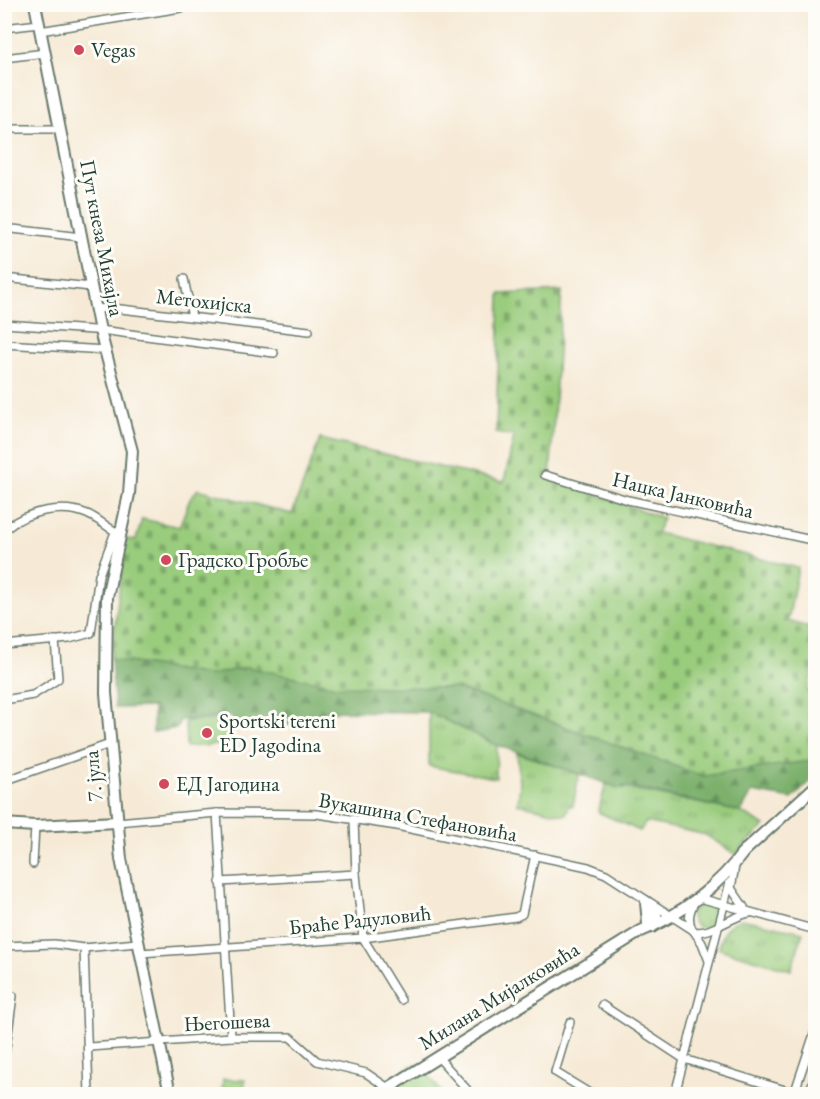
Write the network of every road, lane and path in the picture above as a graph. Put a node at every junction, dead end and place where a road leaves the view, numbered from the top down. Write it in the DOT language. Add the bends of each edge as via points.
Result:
graph roads {
  1 [pos="35,4"];
  2 [pos="206,4"];
  3 [pos="4,28"];
  4 [pos="40,28"];
  5 [pos="45,53"];
  6 [pos="4,58"];
  7 [pos="4,129"];
  8 [pos="60,129"];
  9 [pos="4,228"];
  10 [pos="81,237"];
  11 [pos="4,278"];
  12 [pos="184,279"];
  13 [pos="91,287"];
  14 [pos="96,309"];
  15 [pos="192,317"];
  16 [pos="4,324"];
  17 [pos="100,331"];
  18 [pos="309,331"];
  19 [pos="4,344"];
  20 [pos="106,350"];
  21 [pos="274,353"];
  22 [pos="132,451"];
  23 [pos="545,475"];
  24 [pos="7,528"];
  25 [pos="118,533"];
  26 [pos="816,541"];
  27 [pos="55,640"];
  28 [pos="4,645"];
  29 [pos="4,700"];
  30 [pos="110,744"];
  31 [pos="4,781"];
  32 [pos="816,786"];
  33 [pos="217,813"];
  34 [pos="354,820"];
  35 [pos="117,822"];
  36 [pos="4,824"];
  37 [pos="35,826"];
  38 [pos="745,850"];
  39 [pos="535,855"];
  40 [pos="736,863"];
  41 [pos="33,864"];
  42 [pos="356,874"];
  43 [pos="708,881"];
  44 [pos="220,882"];
  45 [pos="730,882"];
  46 [pos="696,899"];
  47 [pos="710,900"];
  48 [pos="646,902"];
  49 [pos="678,902"];
  50 [pos="725,903"];
  51 [pos="752,911"];
  52 [pos="661,914"];
  53 [pos="720,922"];
  54 [pos="647,927"];
  55 [pos="693,930"];
  56 [pos="816,930"];
  57 [pos="363,938"];
  58 [pos="4,946"];
  59 [pos="84,948"];
  60 [pos="139,948"];
  61 [pos="225,950"];
  62 [pos="709,961"];
  63 [pos="13,996"];
  64 [pos="401,1000"];
  65 [pos="602,1005"];
  66 [pos="570,1022"];
  67 [pos="816,1028"];
  68 [pos="231,1038"];
  69 [pos="160,1043"];
  70 [pos="89,1047"];
  71 [pos="438,1057"];
  72 [pos="684,1059"];
  73 [pos="4,1062"];
  74 [pos="816,1072"];
  75 [pos="383,1091"];
  76 [pos="796,1094"];
  77 [pos="89,1095"];
  78 [pos="170,1095"];
  79 [pos="471,1095"];
  80 [pos="591,1095"];
  81 [pos="675,1095"];
  82 [pos="809,1095"];
  1 -- 4 [label="main road, Пут кнеза Михајла"];
  2 -- 4 [label="street"];
  3 -- 4 [label="street"];
  4 -- 5 [label="main road, Пут кнеза Михајла"];
  5 -- 6 [label="street"];
  5 -- 8 [label="main road, Пут кнеза Михајла"];
  7 -- 8 [label="street"];
  8 -- 10 [label="main road, Пут кнеза Михајла"];
  9 -- 10 [label="street"];
  10 -- 13 [label="main road, Пут кнеза Михајла"];
  11 -- 13 [label="street"];
  12 -- 15 [label="street"];
  13 -- 14 [label="main road, Пут кнеза Михајла"];
  14 -- 15 [label="street, Метохијска"];
  14 -- 17 [label="main road, Пут кнеза Михајла"];
  15 -- 18 [label="street, Метохијска"];
  16 -- 17 [label="street"];
  17 -- 20 [label="main road, Пут кнеза Михајла"];
  17 -- 21 [label="street"];
  19 -- 20 [label="street"];
  20 -- 22 [label="main road, Пут кнеза Михајла"];
  22 -- 25 [label="main road, 7. јула" via="130,487"];
  23 -- 26 [label="street, Нацка Јанковића" via="628,500"];
  24 -- 25 [label="street" via="28,515 74,510"];
  25 -- 27 [label="street" via="99,575 91,633"];
  25 -- 30 [label="main road, 7. јула" via="106,611"];
  27 -- 28 [label="street"];
  27 -- 29 [label="street" via="58,679 33,695"];
  30 -- 31 [label="street"];
  30 -- 35 [label="main road, 7. јула"];
  32 -- 38 [label="main road, Милана Мијалковића"];
  33 -- 34 [label="street, Вукашина Стефановића" via="317,814"];
  33 -- 35 [label="street, Вукашина Стефановића"];
  33 -- 44 [label="street"];
  34 -- 39 [label="street, Вукашина Стефановића"];
  34 -- 42 [label="street"];
  35 -- 37 [label="main road"];
  35 -- 60 [label="main road, 7. јула" via="124,880"];
  36 -- 37 [label="main road"];
  37 -- 41 [label="street"];
  38 -- 40 [label="main road, Милана Мијалковића"];
  38 -- 43 [label="main road, Милана Мијалковића"];
  39 -- 48 [label="street, Вукашина Стефановића" via="597,870"];
  39 -- 57 [label="street, Браће Радуловић" via="519,916"];
  40 -- 45 [label="street"];
  40 -- 46 [label="main road, Милана Мијалковића"];
  42 -- 44 [label="street"];
  42 -- 57 [label="street"];
  43 -- 46 [label="main road"];
  43 -- 49 [label="main road, Милана Мијалковића"];
  44 -- 61 [label="street"];
  45 -- 50 [label="street"];
  45 -- 51 [label="street" via="736,898"];
  46 -- 47 [label="street"];
  46 -- 49 [label="main road"];
  46 -- 52 [label="main road, Милана Мијалковића"];
  46 -- 55 [label="street" via="689,914"];
  47 -- 50 [label="street"];
  47 -- 53 [label="street"];
  48 -- 52 [label="street, Вукашина Стефановића"];
  48 -- 54 [label="main road"];
  49 -- 52 [label="main road, Милана Мијалковића"];
  50 -- 51 [label="street"];
  50 -- 53 [label="street"];
  51 -- 53 [label="street"];
  51 -- 56 [label="street"];
  52 -- 54 [label="main road, Милана Мијалковића"];
  52 -- 55 [label="street, Вукашина Стефановића"];
  53 -- 55 [label="street" via="703,932"];
  53 -- 62 [label="street"];
  54 -- 71 [label="main road, Милана Мијалковића"];
  55 -- 62 [label="street"];
  57 -- 61 [label="street, Браће Радуловић"];
  57 -- 64 [label="street"];
  58 -- 59 [label="street, Браће Радуловић" via="54,944"];
  59 -- 60 [label="street, Браће Радуловић"];
  59 -- 70 [label="street"];
  60 -- 61 [label="street, Браће Радуловић"];
  60 -- 69 [label="main road, 7. јула"];
  61 -- 68 [label="street"];
  62 -- 72 [label="street"];
  63 -- 73 [label="street"];
  65 -- 72 [label="street"];
  66 -- 80 [label="street" via="555,1072"];
  67 -- 76 [label="street"];
  68 -- 69 [label="street, Његошева"];
  68 -- 75 [label="street, Његошева" via="290,1037 317,1061 366,1073"];
  69 -- 70 [label="street, Његошева"];
  69 -- 78 [label="main road, 7. јула"];
  70 -- 77 [label="street"];
  71 -- 75 [label="main road, Милана Мијалковића"];
  71 -- 79 [label="street"];
  72 -- 76 [label="street"];
  72 -- 81 [label="street"];
  74 -- 82 [label="street"];
}
